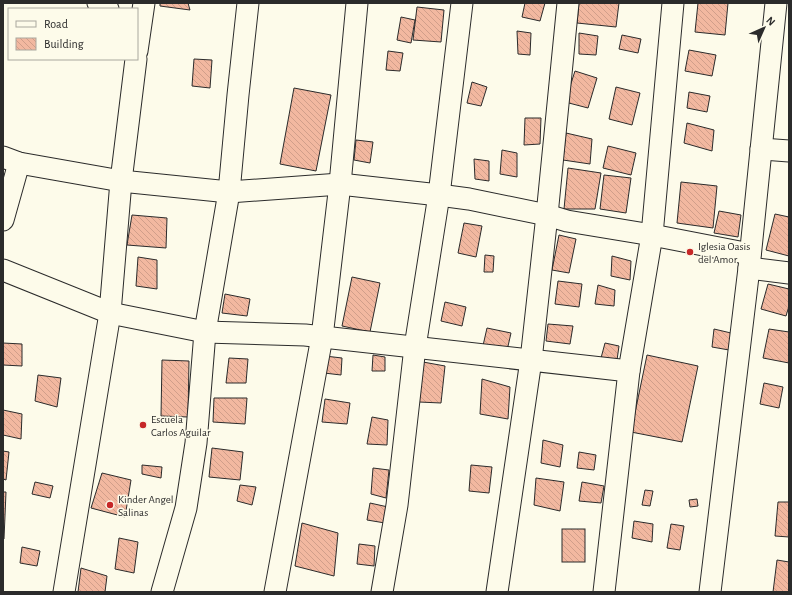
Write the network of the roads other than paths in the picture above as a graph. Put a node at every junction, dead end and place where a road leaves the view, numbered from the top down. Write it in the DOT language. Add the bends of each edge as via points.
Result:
graph roads {
  1 [pos="144,3"];
  2 [pos="248,3"];
  3 [pos="357,3"];
  4 [pos="462,3"];
  5 [pos="568,3"];
  6 [pos="673,3"];
  7 [pos="776,3"];
  8 [pos="138,26"];
  9 [pos="136,60"];
  10 [pos="761,149"];
  11 [pos="789,151"];
  12 [pos="11,160"];
  13 [pos="121,181"];
  14 [pos="340,184"];
  15 [pos="229,192"];
  16 [pos="439,196"];
  17 [pos="547,215"];
  18 [pos="3,220"];
  19 [pos="652,235"];
  20 [pos="750,261"];
  21 [pos="3,270"];
  22 [pos="789,273"];
  23 [pos="110,314"];
  24 [pos="205,332"];
  25 [pos="322,337"];
  26 [pos="415,347"];
  27 [pos="531,360"];
  28 [pos="629,371"];
  29 [pos="64,592"];
  30 [pos="162,592"];
  31 [pos="275,592"];
  32 [pos="382,592"];
  33 [pos="497,592"];
  34 [pos="604,592"];
  35 [pos="710,592"];
  1 -- 8 [label="street"];
  2 -- 15 [label="street"];
  3 -- 14 [label="street"];
  4 -- 16 [label="street"];
  5 -- 17 [label="street"];
  6 -- 19 [label="street"];
  7 -- 10 [label="street"];
  9 -- 13 [label="street"];
  10 -- 11 [label="street"];
  10 -- 20 [label="street"];
  12 -- 13 [label="street"];
  12 -- 18 [label="street"];
  13 -- 15 [label="street"];
  13 -- 23 [label="street"];
  14 -- 15 [label="street"];
  14 -- 16 [label="street"];
  14 -- 25 [label="street"];
  15 -- 24 [label="street"];
  16 -- 17 [label="street" via="469,199"];
  16 -- 26 [label="street"];
  17 -- 19 [label="street" via="589,226"];
  17 -- 27 [label="street"];
  19 -- 20 [label="street"];
  19 -- 28 [label="street"];
  20 -- 22 [label="street"];
  20 -- 35 [label="street"];
  21 -- 23 [label="street"];
  23 -- 24 [label="street"];
  23 -- 29 [label="street"];
  24 -- 25 [label="street"];
  24 -- 30 [label="street" via="196,443 186,508"];
  25 -- 26 [label="street"];
  25 -- 31 [label="street"];
  26 -- 27 [label="street"];
  26 -- 32 [label="street" via="397,505"];
  27 -- 28 [label="street"];
  27 -- 33 [label="street"];
  28 -- 34 [label="street"];
}
